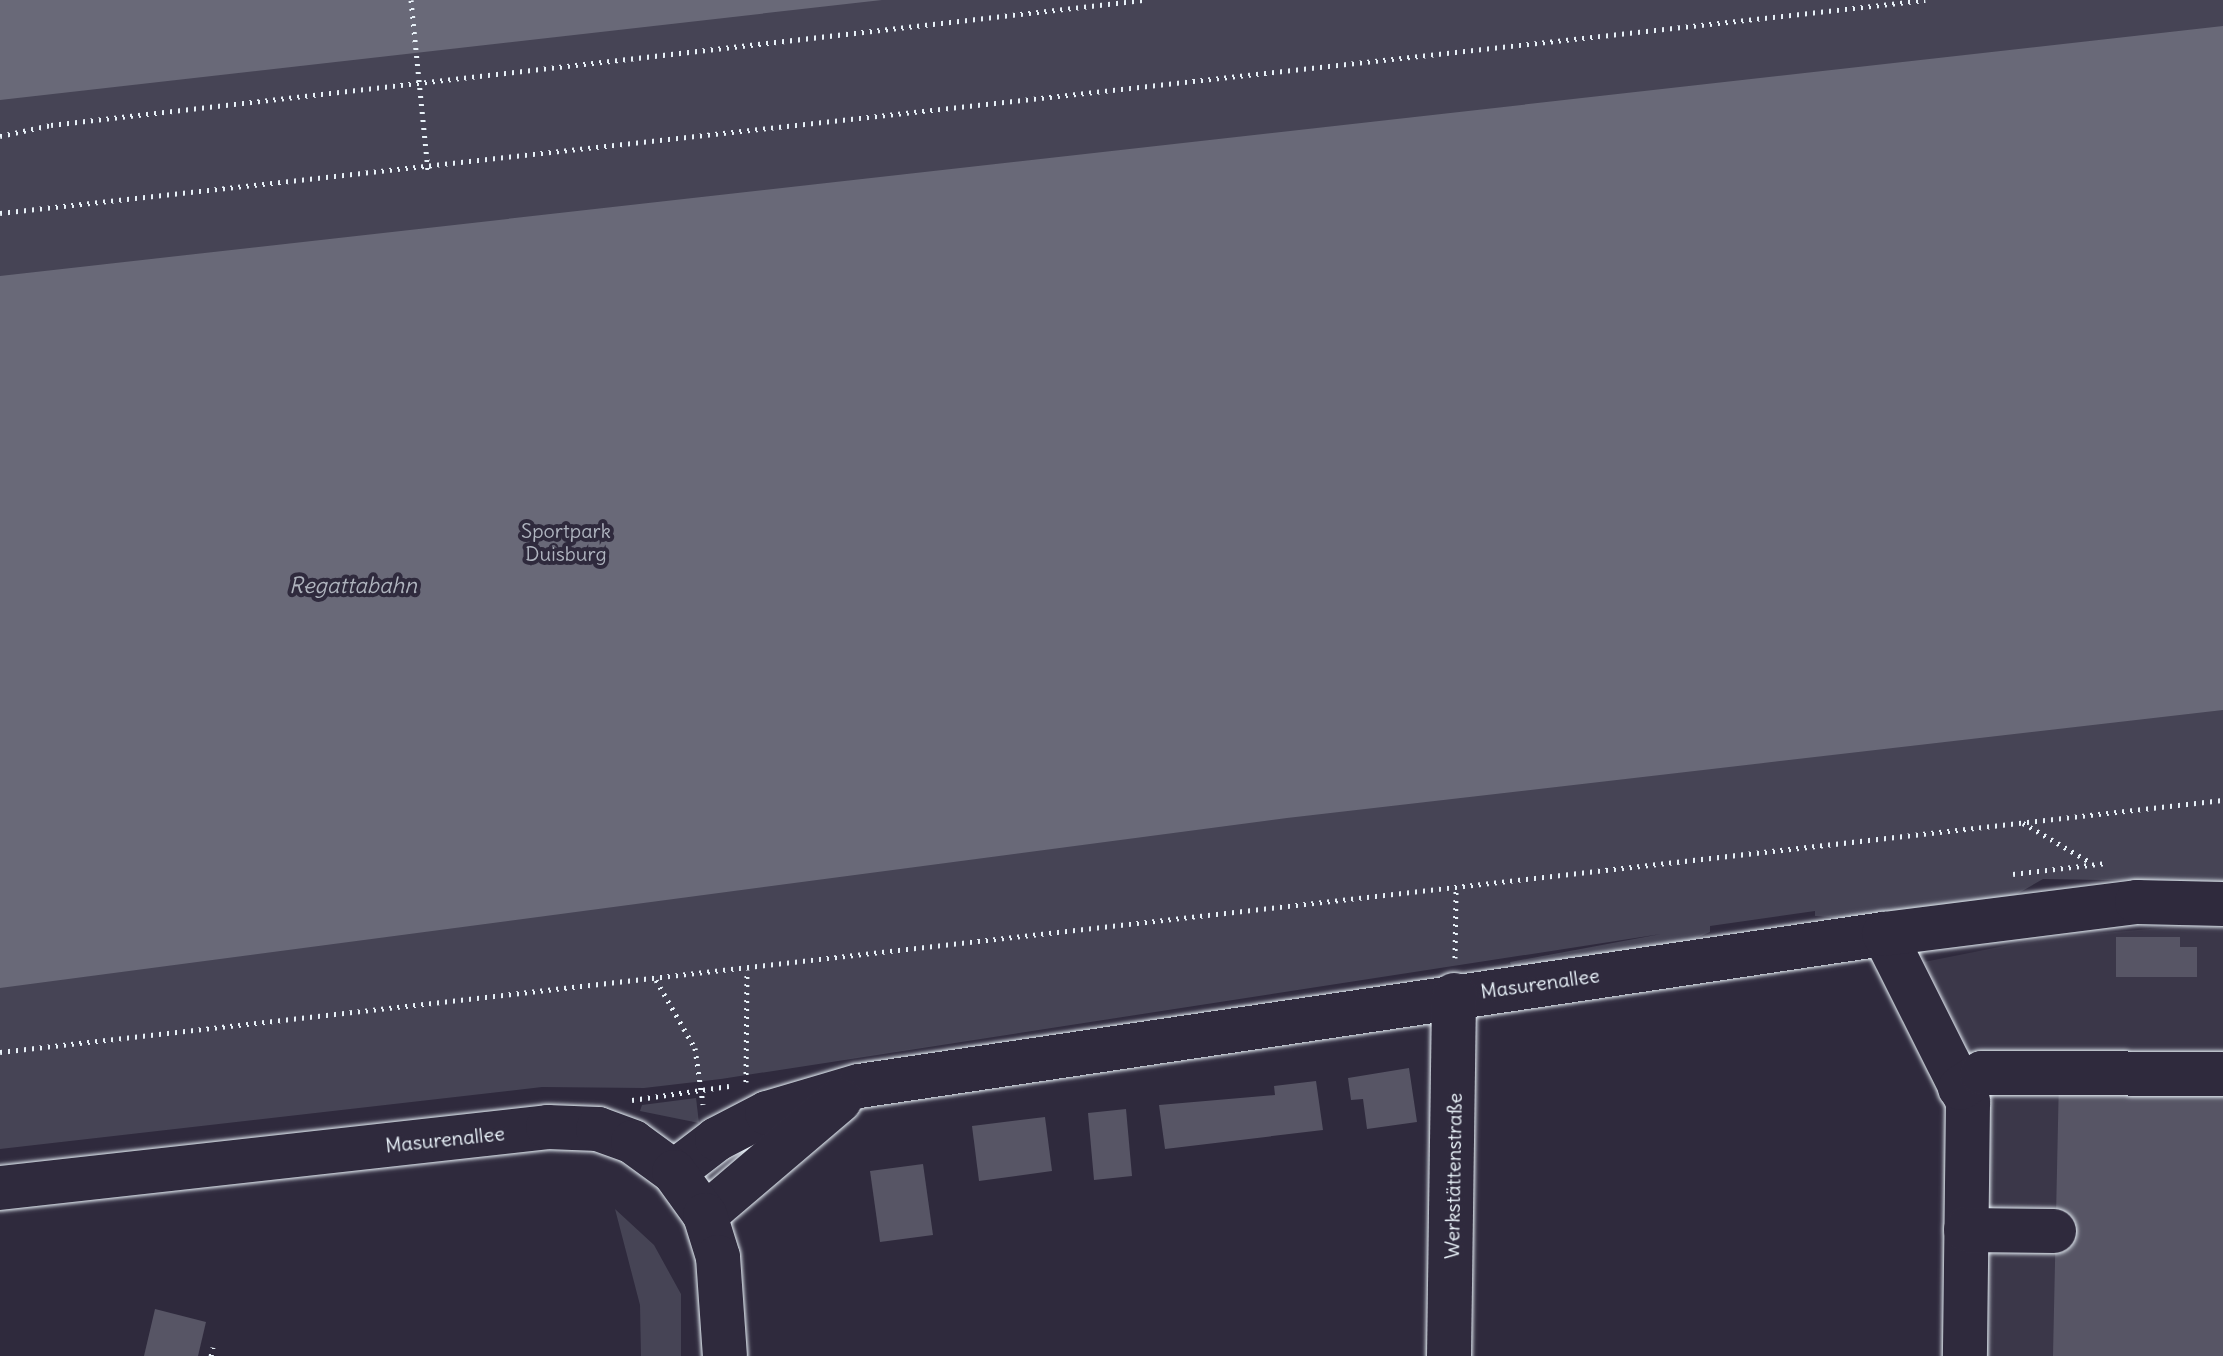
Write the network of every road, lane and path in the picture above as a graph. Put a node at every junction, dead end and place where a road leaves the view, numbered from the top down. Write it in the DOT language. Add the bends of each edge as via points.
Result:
graph roads {
  1 [pos="411,0"];
  2 [pos="1143,0"];
  3 [pos="1925,0"];
  4 [pos="1887,2"];
  5 [pos="421,85"];
  6 [pos="0,136"];
  7 [pos="428,170"];
  8 [pos="0,213"];
  9 [pos="2223,800"];
  10 [pos="2022,823"];
  11 [pos="1456,891"];
  12 [pos="2137,902"];
  13 [pos="2223,904"];
  14 [pos="1884,934"];
  15 [pos="747,970"];
  16 [pos="656,980"];
  17 [pos="1454,981"];
  18 [pos="0,1052"];
  19 [pos="2223,1074"];
  20 [pos="745,1083"];
  21 [pos="859,1086"];
  22 [pos="1960,1088"];
  23 [pos="702,1091"];
  24 [pos="674,1172"];
  25 [pos="0,1188"];
  26 [pos="705,1215"];
  27 [pos="1966,1230"];
  28 [pos="2054,1231"];
  29 [pos="1960,1346"];
  30 [pos="213,1347"];
  31 [pos="211,1356"];
  32 [pos="725,1356"];
  33 [pos="1449,1356"];
  1 -- 5 [label="path"];
  2 -- 5 [label="path"];
  3 -- 4 [label="path"];
  4 -- 7 [label="path"];
  5 -- 6 [label="path" via="51,125"];
  5 -- 7 [label="path"];
  7 -- 8 [label="path"];
  9 -- 10 [label="path"];
  10 -- 11 [label="path"];
  10 -- 12 [label="path" via="2062,842"];
  11 -- 15 [label="path"];
  11 -- 17 [label="path"];
  12 -- 13 [label="street, Masurenallee"];
  12 -- 14 [label="street, Masurenallee"];
  14 -- 17 [label="street, Masurenallee"];
  14 -- 22 [label="street"];
  15 -- 16 [label="path"];
  15 -- 20 [label="path"];
  16 -- 18 [label="path"];
  16 -- 23 [label="path" via="695,1048"];
  17 -- 21 [label="street, Masurenallee"];
  17 -- 33 [label="street, Werkstättenstraße"];
  19 -- 22 [label="street" via="1982,1073"];
  21 -- 24 [label="street, Masurenallee" via="767,1113 717,1139"];
  21 -- 26 [label="street"];
  22 -- 27 [label="street" via="1968,1102"];
  24 -- 25 [label="street, Masurenallee" via="633,1142 598,1129 548,1127"];
  24 -- 26 [label="street"];
  26 -- 32 [label="street" via="718,1257"];
  27 -- 28 [label="street"];
  27 -- 29 [label="street"];
  30 -- 31 [label="path"];
}
